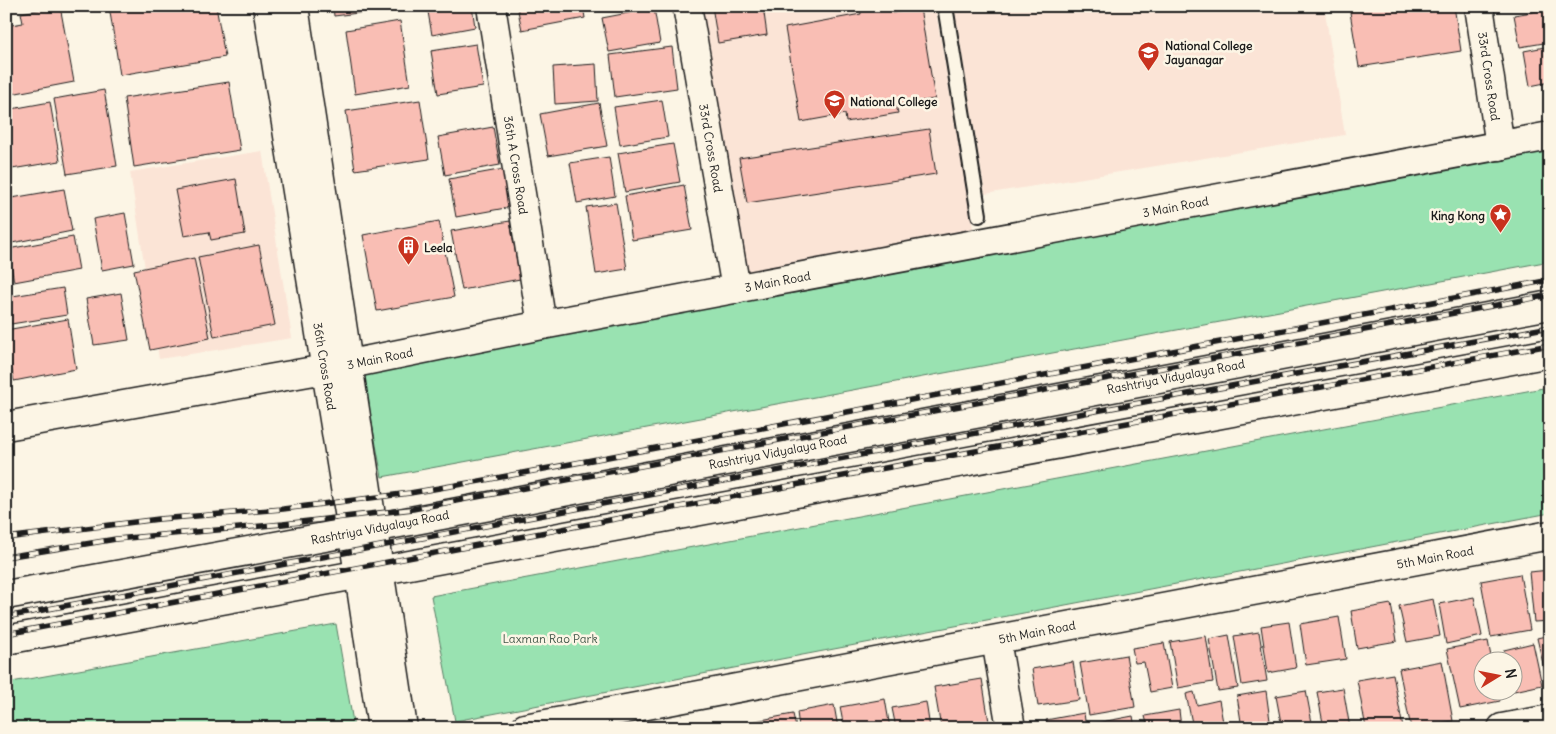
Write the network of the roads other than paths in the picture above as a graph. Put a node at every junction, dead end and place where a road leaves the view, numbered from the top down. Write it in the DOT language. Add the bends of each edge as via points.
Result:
graph roads {
  1 [pos="267,6"];
  2 [pos="294,6"];
  3 [pos="491,6"];
  4 [pos="687,6"];
  5 [pos="944,6"];
  6 [pos="1479,6"];
  7 [pos="1550,136"];
  8 [pos="1500,146"];
  9 [pos="979,214"];
  10 [pos="736,289"];
  11 [pos="1550,305"];
  12 [pos="542,325"];
  13 [pos="1550,353"];
  14 [pos="337,366"];
  15 [pos="6,425"];
  16 [pos="363,530"];
  17 [pos="1550,535"];
  18 [pos="369,572"];
  19 [pos="6,595"];
  20 [pos="6,640"];
  21 [pos="996,640"];
  22 [pos="1550,719"];
  23 [pos="382,728"];
  24 [pos="403,728"];
  25 [pos="525,728"];
  26 [pos="1011,728"];
  27 [pos="1502,728"];
  1 -- 14 [label="main road, 36th Cross Road"];
  2 -- 14 [label="main road, 36th Cross Road"];
  3 -- 12 [label="main road, 36th A Cross Road"];
  4 -- 10 [label="main road, 33rd Cross Road"];
  5 -- 9 [label="lane"];
  6 -- 8 [label="main road, 33rd Cross Road"];
  7 -- 8 [label="main road, 3 Main Road"];
  8 -- 10 [label="main road, 3 Main Road"];
  10 -- 12 [label="main road, 3 Main Road"];
  11 -- 16 [label="main road, Rashtriya Vidyalaya Road"];
  12 -- 14 [label="main road, 3 Main Road"];
  13 -- 18 [label="main road"];
  14 -- 15 [label="main road, 3 Main Road"];
  14 -- 16 [label="main road, 36th Cross Road"];
  16 -- 18 [label="main road, 36th Cross Road"];
  16 -- 19 [label="main road, Rashtriya Vidyalaya Road"];
  17 -- 21 [label="main road, 5th Main Road"];
  18 -- 20 [label="main road"];
  18 -- 23 [label="main road, 36th Cross Road"];
  18 -- 24 [label="main road, 36th Cross Road"];
  21 -- 25 [label="main road, 5th Main Road"];
  21 -- 26 [label="main road"];
  22 -- 27 [label="main road"];
}
